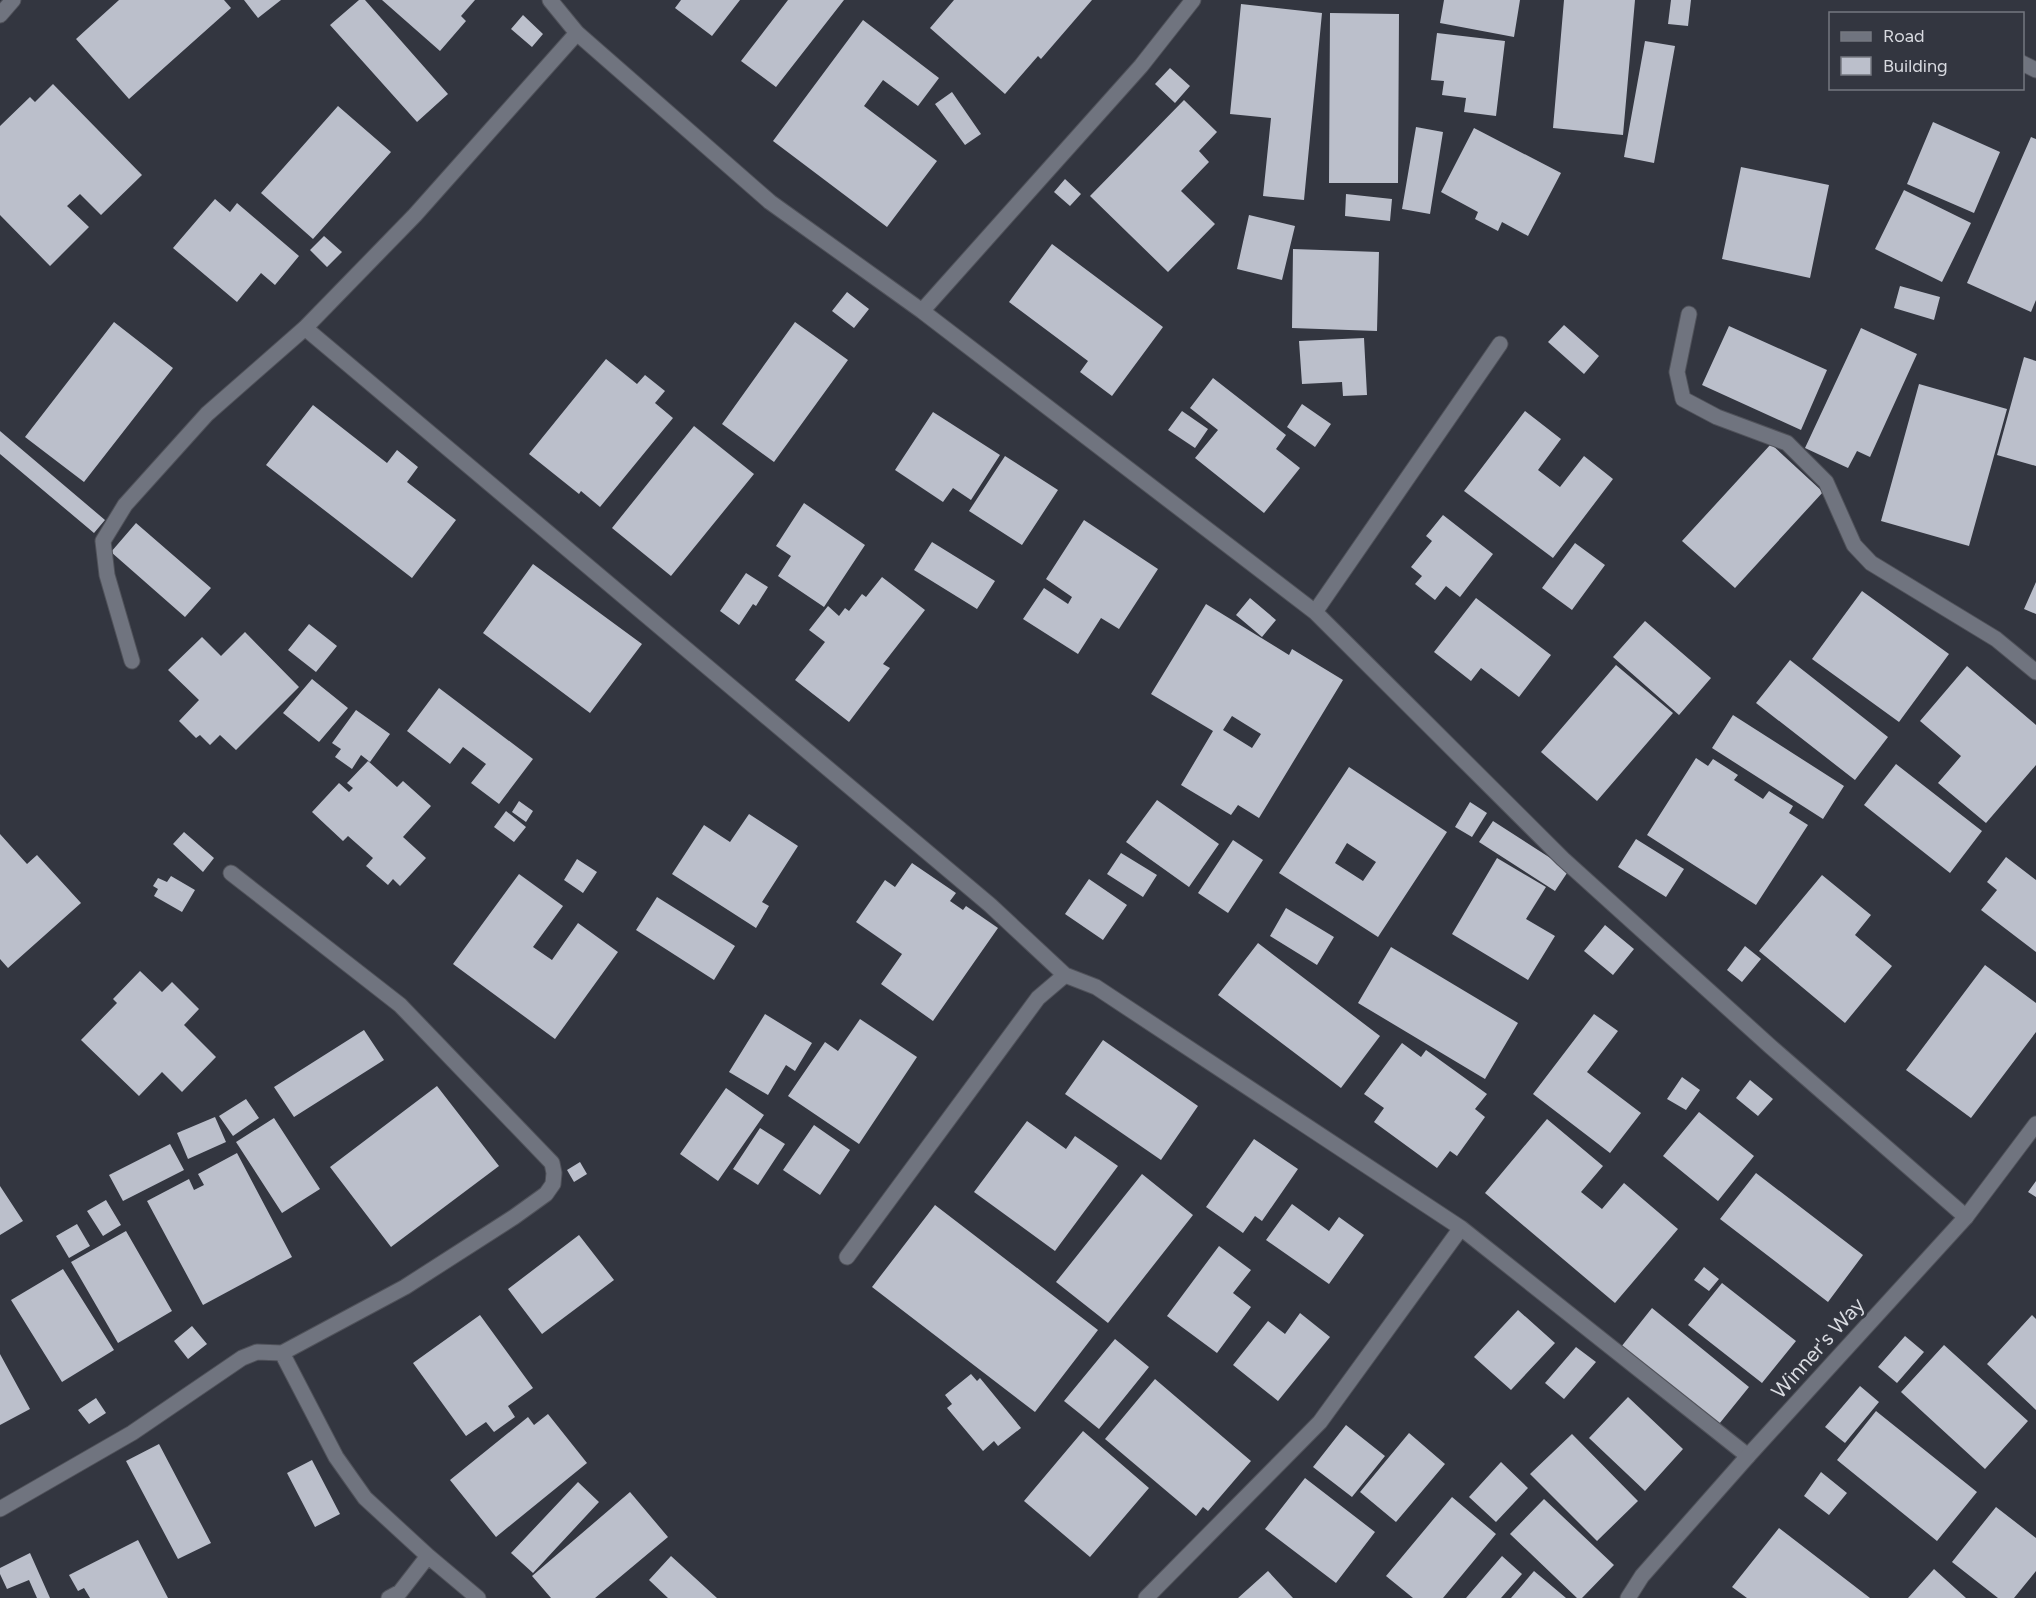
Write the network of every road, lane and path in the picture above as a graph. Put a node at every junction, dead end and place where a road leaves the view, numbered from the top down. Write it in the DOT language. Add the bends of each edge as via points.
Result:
graph roads {
  1 [pos="13,0"];
  2 [pos="550,0"];
  3 [pos="1192,0"];
  4 [pos="0,15"];
  5 [pos="577,33"];
  6 [pos="922,311"];
  7 [pos="1689,314"];
  8 [pos="305,328"];
  9 [pos="1500,344"];
  10 [pos="1315,612"];
  11 [pos="132,661"];
  12 [pos="2036,672"];
  13 [pos="231,873"];
  14 [pos="1065,975"];
  15 [pos="2034,1131"];
  16 [pos="1966,1217"];
  17 [pos="1461,1228"];
  18 [pos="847,1257"];
  19 [pos="282,1353"];
  20 [pos="1748,1456"];
  21 [pos="0,1509"];
  22 [pos="428,1556"];
  23 [pos="389,1598"];
  24 [pos="477,1598"];
  25 [pos="1146,1598"];
  26 [pos="1628,1598"];
  1 -- 4 [label="street"];
  2 -- 5 [label="street"];
  3 -- 6 [label="street" via="1141,66"];
  5 -- 6 [label="street" via="770,202"];
  5 -- 8 [label="street" via="415,215"];
  6 -- 10 [label="street"];
  7 -- 12 [label="street" via="1677,372 1683,399 1717,417 1787,443 1826,482 1854,546 1871,563 1996,639"];
  8 -- 11 [label="street" via="207,414 125,505 103,541 107,575"];
  8 -- 14 [label="street" via="990,905"];
  9 -- 10 [label="street"];
  10 -- 16 [label="street" via="1563,859"];
  13 -- 19 [label="street" via="400,1005 552,1163 554,1173 546,1194 514,1217 405,1287"];
  14 -- 17 [label="street" via="1096,987"];
  14 -- 18 [label="street" via="1038,998"];
  15 -- 16 [label="street, Winner's Way"];
  16 -- 20 [label="street, Winner's Way"];
  17 -- 20 [label="street"];
  17 -- 25 [label="street" via="1320,1422"];
  19 -- 21 [label="street" via="257,1352 242,1358 132,1433"];
  19 -- 22 [label="street" via="336,1457 366,1498"];
  20 -- 26 [label="street, Winner's Way" via="1642,1576"];
  22 -- 23 [label="street" via="400,1592"];
  22 -- 24 [label="street"];
}
